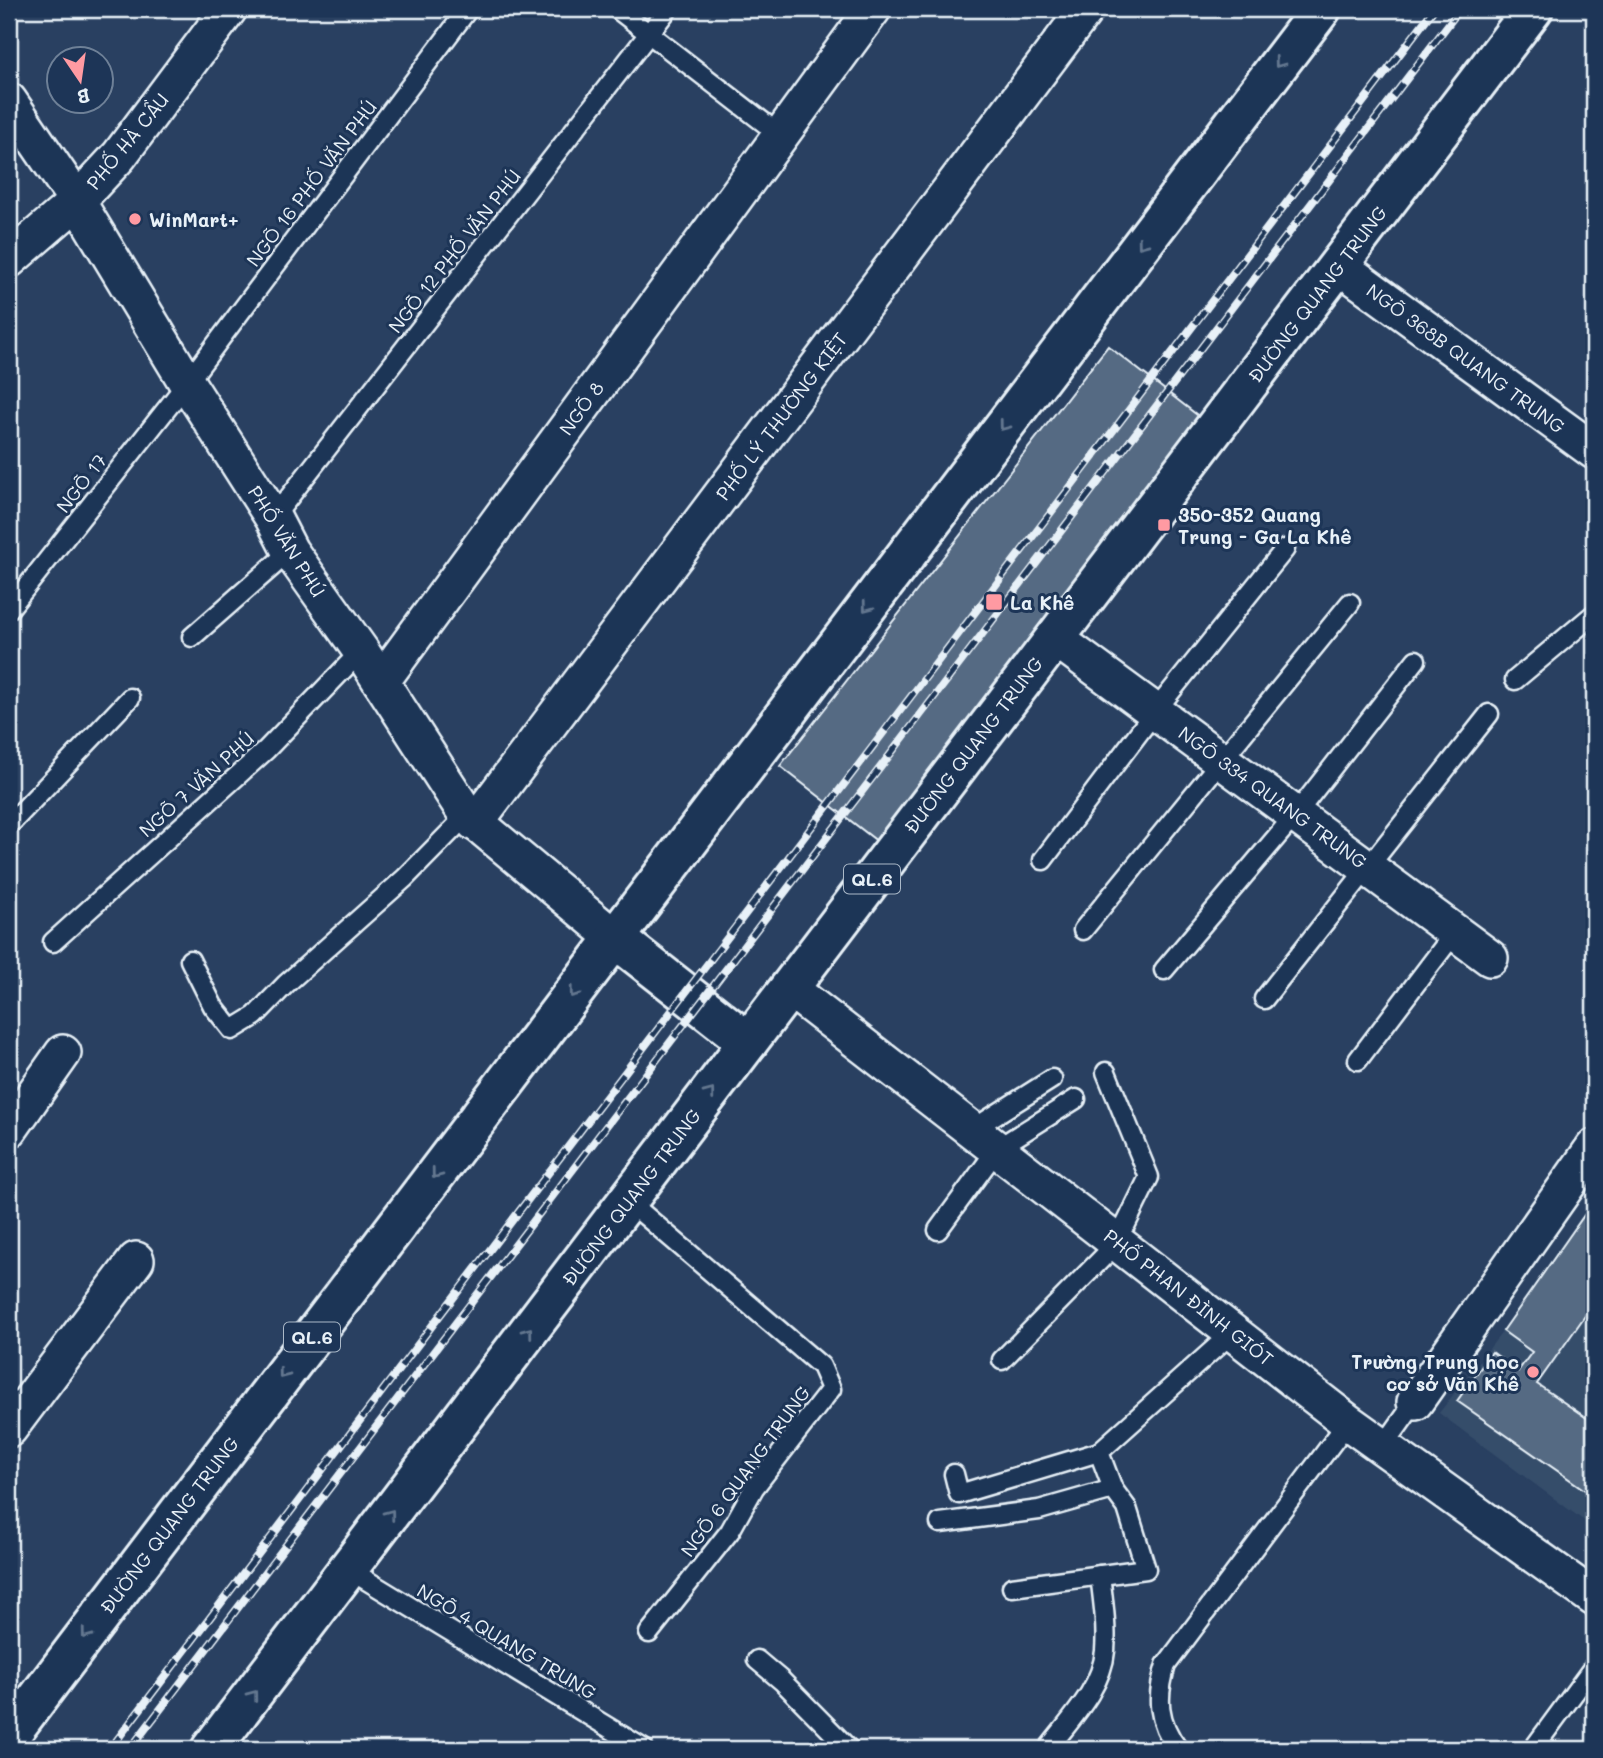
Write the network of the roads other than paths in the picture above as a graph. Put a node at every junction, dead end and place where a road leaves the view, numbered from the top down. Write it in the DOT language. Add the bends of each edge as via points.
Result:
graph roads {
  1 [pos="229,9"];
  2 [pos="468,9"];
  3 [pos="617,9"];
  4 [pos="668,9"];
  5 [pos="873,9"];
  6 [pos="1086,9"];
  7 [pos="1321,9"];
  8 [pos="1533,9"];
  9 [pos="649,34"];
  10 [pos="9,101"];
  11 [pos="780,135"];
  12 [pos="77,201"];
  13 [pos="9,260"];
  14 [pos="1338,265"];
  15 [pos="187,383"];
  16 [pos="1594,451"];
  17 [pos="273,518"];
  18 [pos="1285,549"];
  19 [pos="290,551"];
  20 [pos="1350,603"];
  21 [pos="9,609"];
  22 [pos="1594,614"];
  23 [pos="192,637"];
  24 [pos="1055,638"];
  25 [pos="361,651"];
  26 [pos="1416,660"];
  27 [pos="1515,680"];
  28 [pos="381,682"];
  29 [pos="130,698"];
  30 [pos="1156,710"];
  31 [pos="1489,714"];
  32 [pos="1223,760"];
  33 [pos="1296,814"];
  34 [pos="9,816"];
  35 [pos="471,819"];
  36 [pos="1044,860"];
  37 [pos="1369,868"];
  38 [pos="1083,930"];
  39 [pos="1455,932"];
  40 [pos="615,938"];
  41 [pos="53,942"];
  42 [pos="1490,958"];
  43 [pos="190,960"];
  44 [pos="1164,970"];
  45 [pos="789,988"];
  46 [pos="1264,999"];
  47 [pos="748,1042"];
  48 [pos="63,1054"];
  49 [pos="1359,1060"];
  50 [pos="1106,1072"];
  51 [pos="1052,1079"];
  52 [pos="1076,1099"];
  53 [pos="9,1130"];
  54 [pos="985,1139"];
  55 [pos="1594,1147"];
  56 [pos="628,1201"];
  57 [pos="938,1230"];
  58 [pos="1116,1240"];
  59 [pos="136,1260"];
  60 [pos="1234,1332"];
  61 [pos="1002,1360"];
  62 [pos="1415,1402"];
  63 [pos="1348,1422"];
  64 [pos="9,1429"];
  65 [pos="1383,1447"];
  66 [pos="1099,1452"];
  67 [pos="954,1474"];
  68 [pos="1113,1489"];
  69 [pos="940,1523"];
  70 [pos="348,1569"];
  71 [pos="1100,1575"];
  72 [pos="1012,1587"];
  73 [pos="1594,1598"];
  74 [pos="649,1633"];
  75 [pos="757,1660"];
  76 [pos="1594,1667"];
  77 [pos="17,1740"];
  78 [pos="211,1749"];
  79 [pos="644,1749"];
  80 [pos="849,1749"];
  81 [pos="1048,1749"];
  82 [pos="1178,1749"];
  83 [pos="1532,1749"];
  1 -- 12 [label="street, PHỐ HÀ CẦU" via="119,156"];
  2 -- 15 [label="lane, NGÕ 16 PHỐ VĂN PHÚ"];
  3 -- 9 [label="lane"];
  4 -- 9 [label="lane, NGÕ 12 PHỐ VĂN PHÚ"];
  5 -- 11 [label="street, NGÕ 8"];
  6 -- 35 [label="street, PHỐ LÝ THƯỜNG KIỆT"];
  7 -- 40 [label="highway, ĐƯỜNG QUANG TRUNG / QL.6, one-way"];
  8 -- 14 [label="highway, ĐƯỜNG QUANG TRUNG / QL.6"];
  9 -- 11 [label="lane"];
  9 -- 17 [label="lane, NGÕ 12 PHỐ VĂN PHÚ"];
  10 -- 12 [label="street, PHỐ VĂN PHÚ"];
  11 -- 28 [label="street, NGÕ 8"];
  12 -- 13 [label="street, PHỐ HÀ CẦU"];
  12 -- 15 [label="street, PHỐ VĂN PHÚ"];
  14 -- 16 [label="street, NGÕ 368B QUANG TRUNG"];
  14 -- 24 [label="highway, ĐƯỜNG QUANG TRUNG / QL.6"];
  15 -- 17 [label="street, PHỐ VĂN PHÚ"];
  15 -- 21 [label="lane, NGÕ 17"];
  17 -- 19 [label="street, PHỐ VĂN PHÚ"];
  18 -- 30 [label="lane"];
  19 -- 23 [label="lane"];
  19 -- 25 [label="street, PHỐ VĂN PHÚ"];
  20 -- 32 [label="lane"];
  22 -- 27 [label="lane"];
  24 -- 30 [label="street, NGÕ 334 QUANG TRUNG"];
  24 -- 45 [label="highway, ĐƯỜNG QUANG TRUNG / QL.6"];
  25 -- 28 [label="street, PHỐ VĂN PHÚ"];
  25 -- 41 [label="lane, NGÕ 7 VĂN PHÚ" via="266,750"];
  26 -- 33 [label="lane"];
  28 -- 35 [label="street, PHỐ VĂN PHÚ"];
  29 -- 34 [label="lane" via="13,821"];
  30 -- 32 [label="street, NGÕ 334 QUANG TRUNG"];
  30 -- 36 [label="lane"];
  31 -- 37 [label="lane"];
  32 -- 33 [label="street, NGÕ 334 QUANG TRUNG"];
  32 -- 38 [label="lane"];
  33 -- 37 [label="street, NGÕ 334 QUANG TRUNG"];
  33 -- 44 [label="lane"];
  35 -- 40 [label="street, PHỐ VĂN PHÚ"];
  35 -- 43 [label="lane" via="255,1016 232,1030 212,1006"];
  37 -- 39 [label="street, NGÕ 334 QUANG TRUNG"];
  37 -- 46 [label="lane"];
  39 -- 42 [label="street, NGÕ 334 QUANG TRUNG"];
  39 -- 49 [label="lane"];
  40 -- 47 [label="highway"];
  40 -- 77 [label="highway, ĐƯỜNG QUANG TRUNG / QL.6, one-way"];
  45 -- 47 [label="highway, ĐƯỜNG QUANG TRUNG / QL.6"];
  45 -- 54 [label="street, PHỐ PHAN ĐÌNH GIÓT"];
  56 -- 47 [label="highway, ĐƯỜNG QUANG TRUNG / QL.6, one-way"];
  48 -- 53 [label="street"];
  50 -- 58 [label="lane" via="1149,1177"];
  51 -- 54 [label="lane"];
  52 -- 54 [label="lane"];
  54 -- 57 [label="lane"];
  54 -- 58 [label="street, PHỐ PHAN ĐÌNH GIÓT"];
  55 -- 62 [label="street"];
  70 -- 56 [label="highway, ĐƯỜNG QUANG TRUNG / QL.6, one-way"];
  56 -- 74 [label="lane, NGÕ 6 QUANG TRUNG" via="821,1366 831,1389 754,1488 730,1531"];
  58 -- 60 [label="street, PHỐ PHAN ĐÌNH GIÓT"];
  58 -- 61 [label="lane"];
  59 -- 64 [label="street"];
  60 -- 63 [label="street, PHỐ PHAN ĐÌNH GIÓT"];
  60 -- 66 [label="lane"];
  62 -- 65 [label="lane"];
  63 -- 65 [label="street, PHỐ PHAN ĐÌNH GIÓT"];
  63 -- 82 [label="lane" via="1166,1665 1159,1688 1160,1712"];
  65 -- 73 [label="street, PHỐ PHAN ĐÌNH GIÓT"];
  66 -- 67 [label="lane" via="960,1494"];
  66 -- 68 [label="lane"];
  68 -- 69 [label="lane" via="1039,1510"];
  68 -- 71 [label="lane" via="1127,1508 1146,1569"];
  78 -- 70 [label="highway, ĐƯỜNG QUANG TRUNG / QL.6, one-way"];
  70 -- 79 [label="lane, NGÕ 4 QUANG TRUNG"];
  71 -- 72 [label="lane"];
  71 -- 81 [label="lane" via="1106,1620 1105,1654 1097,1681"];
  75 -- 80 [label="lane"];
  76 -- 83 [label="lane"];
}
